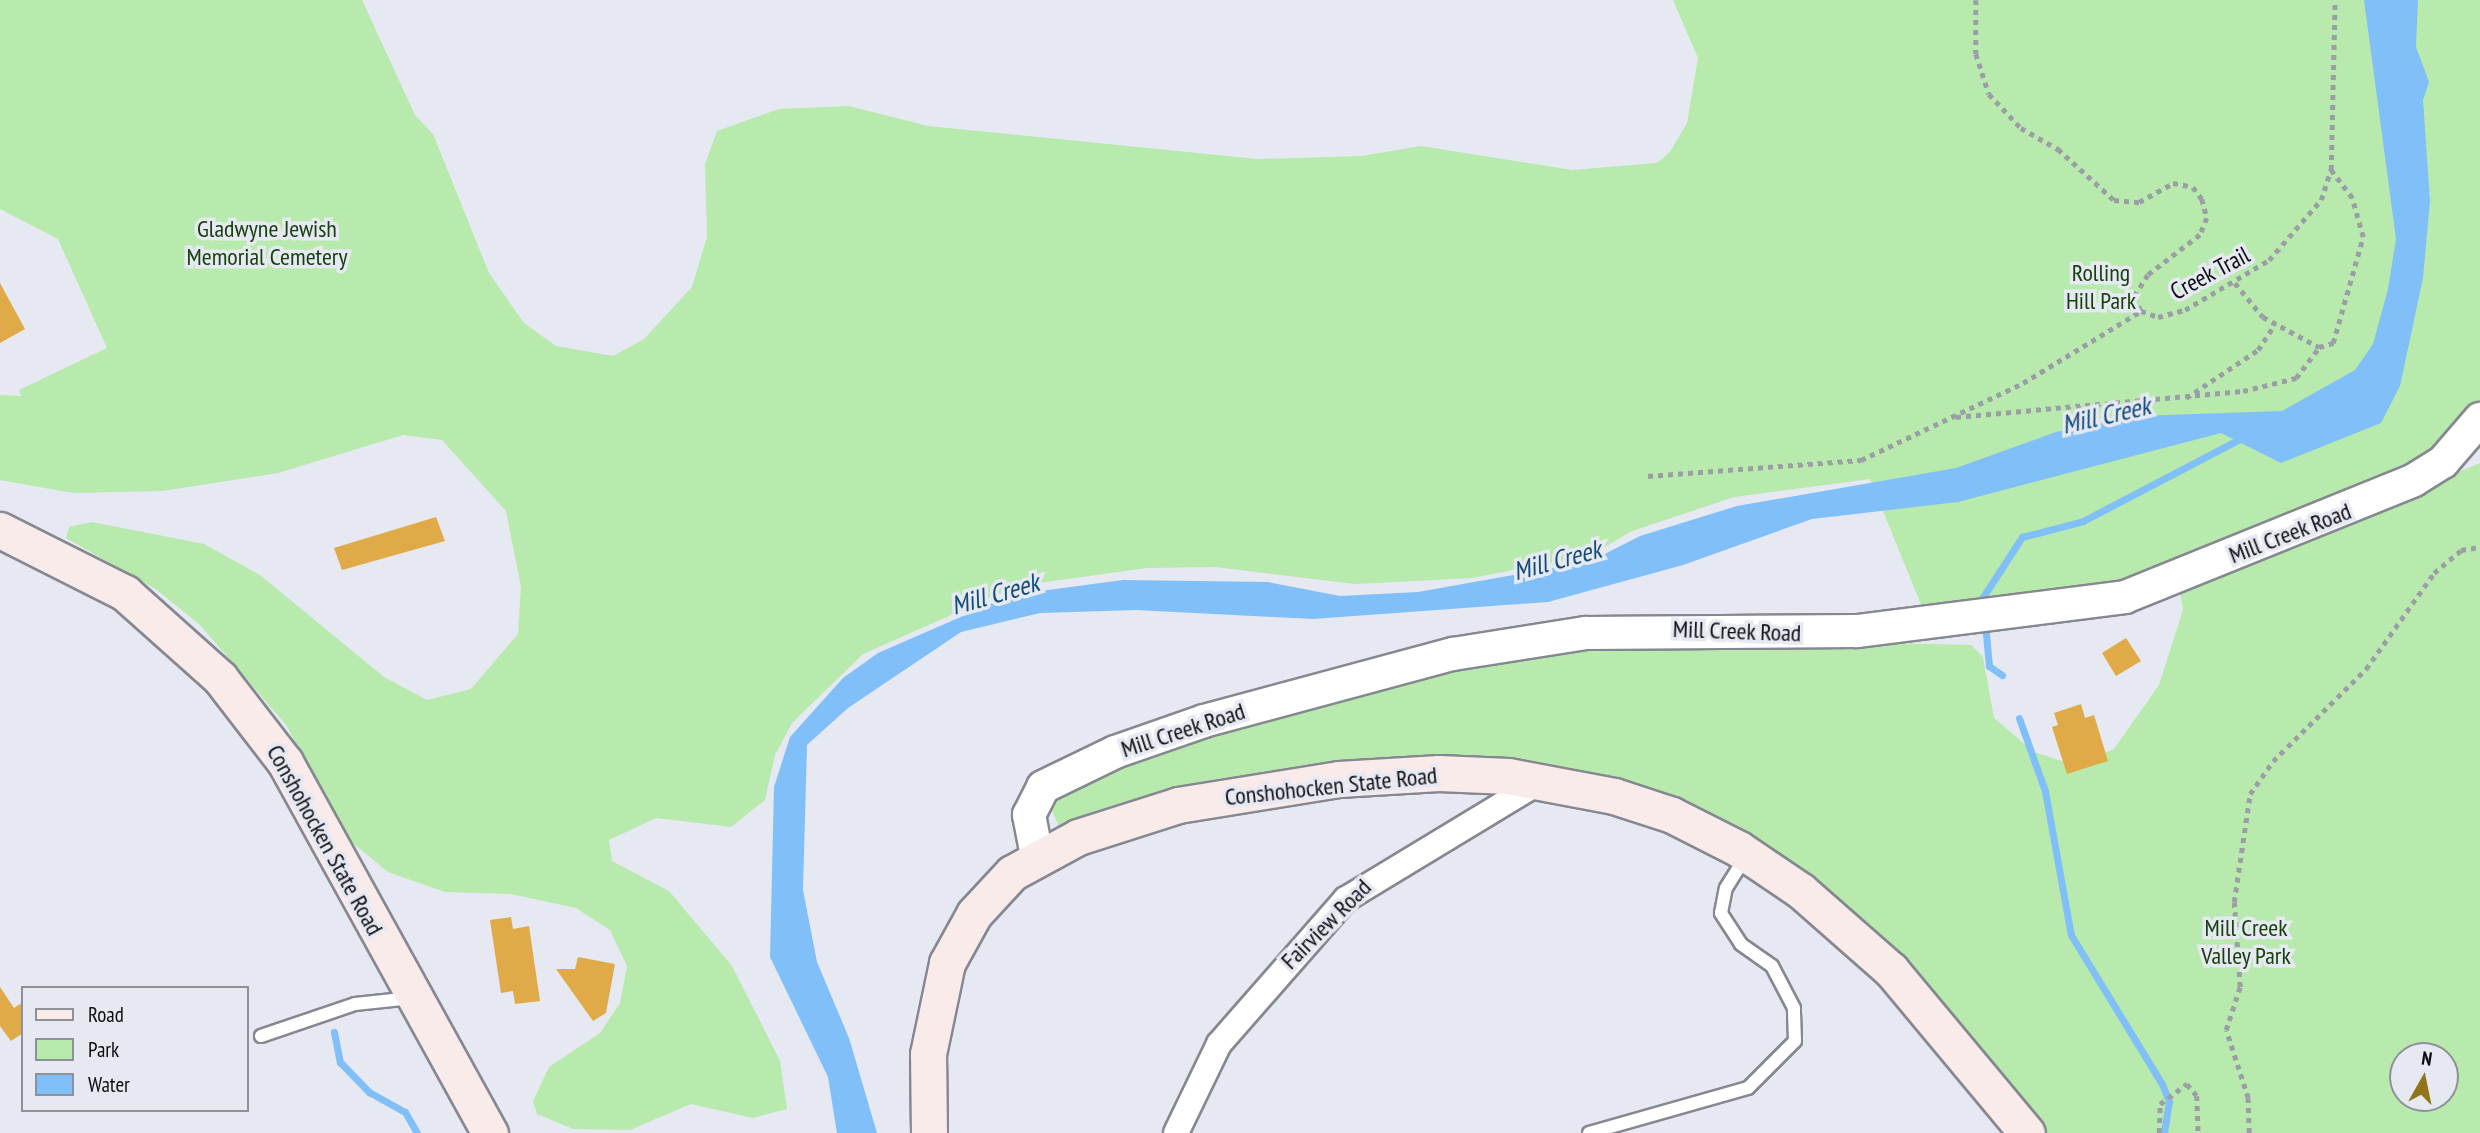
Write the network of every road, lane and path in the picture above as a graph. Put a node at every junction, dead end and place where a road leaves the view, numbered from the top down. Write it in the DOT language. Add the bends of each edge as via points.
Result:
graph roads {
  1 [pos="1976,0"];
  2 [pos="2335,0"];
  3 [pos="2331,170"];
  4 [pos="2235,284"];
  5 [pos="2141,311"];
  6 [pos="2275,324"];
  7 [pos="2319,347"];
  8 [pos="2182,400"];
  9 [pos="1956,417"];
  10 [pos="2480,419"];
  11 [pos="1648,476"];
  12 [pos="0,530"];
  13 [pos="2480,547"];
  14 [pos="1541,780"];
  15 [pos="1748,855"];
  16 [pos="1037,856"];
  17 [pos="412,998"];
  18 [pos="261,1036"];
  19 [pos="490,1133"];
  20 [pos="929,1133"];
  21 [pos="1176,1133"];
  22 [pos="1589,1133"];
  23 [pos="2027,1133"];
  24 [pos="2159,1133"];
  25 [pos="2198,1133"];
  26 [pos="2249,1133"];
  1 -- 5 [label="path, Creek Trail" via="1976,54 1989,94 2021,128 2058,149 2114,200 2139,202 2173,183 2193,187 2202,199 2207,218 2200,236 2148,275 2134,297"];
  2 -- 3 [label="path, Creek Trail"];
  3 -- 4 [label="path, Creek Trail" via="2303,229"];
  3 -- 7 [label="path" via="2352,198 2363,237 2333,343"];
  4 -- 5 [label="path, Creek Trail" via="2185,310 2158,317"];
  4 -- 6 [label="path"];
  5 -- 9 [label="path"];
  6 -- 7 [label="path"];
  6 -- 8 [label="path" via="2258,351"];
  7 -- 8 [label="path" via="2296,378"];
  8 -- 9 [label="path" via="2108,400 1961,422"];
  9 -- 11 [label="path" via="1861,460"];
  10 -- 16 [label="street, Mill Creek Road" via="2443,462 2353,509 2125,597 1986,617 1820,633 1586,633 1347,679 1158,735 1058,777 1031,803"];
  12 -- 17 [label="main road, Conshohocken State Road" via="125,593 220,678 285,762"];
  13 -- 26 [label="path" via="2461,550 2434,573 2366,669 2273,761 2250,794 2234,902 2240,987 2226,1030 2248,1098"];
  14 -- 15 [label="main road, Conshohocken State Road" via="1643,804"];
  14 -- 16 [label="main road, Conshohocken State Road" via="1439,773 1284,787 1141,815"];
  14 -- 21 [label="street, Fairview Road" via="1346,899 1219,1044"];
  15 -- 22 [label="lane" via="1726,888 1720,913 1741,944 1772,966 1794,1008 1795,1041 1748,1088"];
  15 -- 23 [label="main road, Conshohocken State Road" via="1833,916 1901,980"];
  16 -- 20 [label="main road, Conshohocken State Road" via="992,892 947,963 928,1054"];
  17 -- 18 [label="lane" via="355,1004"];
  17 -- 19 [label="main road, Conshohocken State Road"];
  24 -- 25 [label="path" via="2160,1104 2187,1084 2197,1096"];
}
